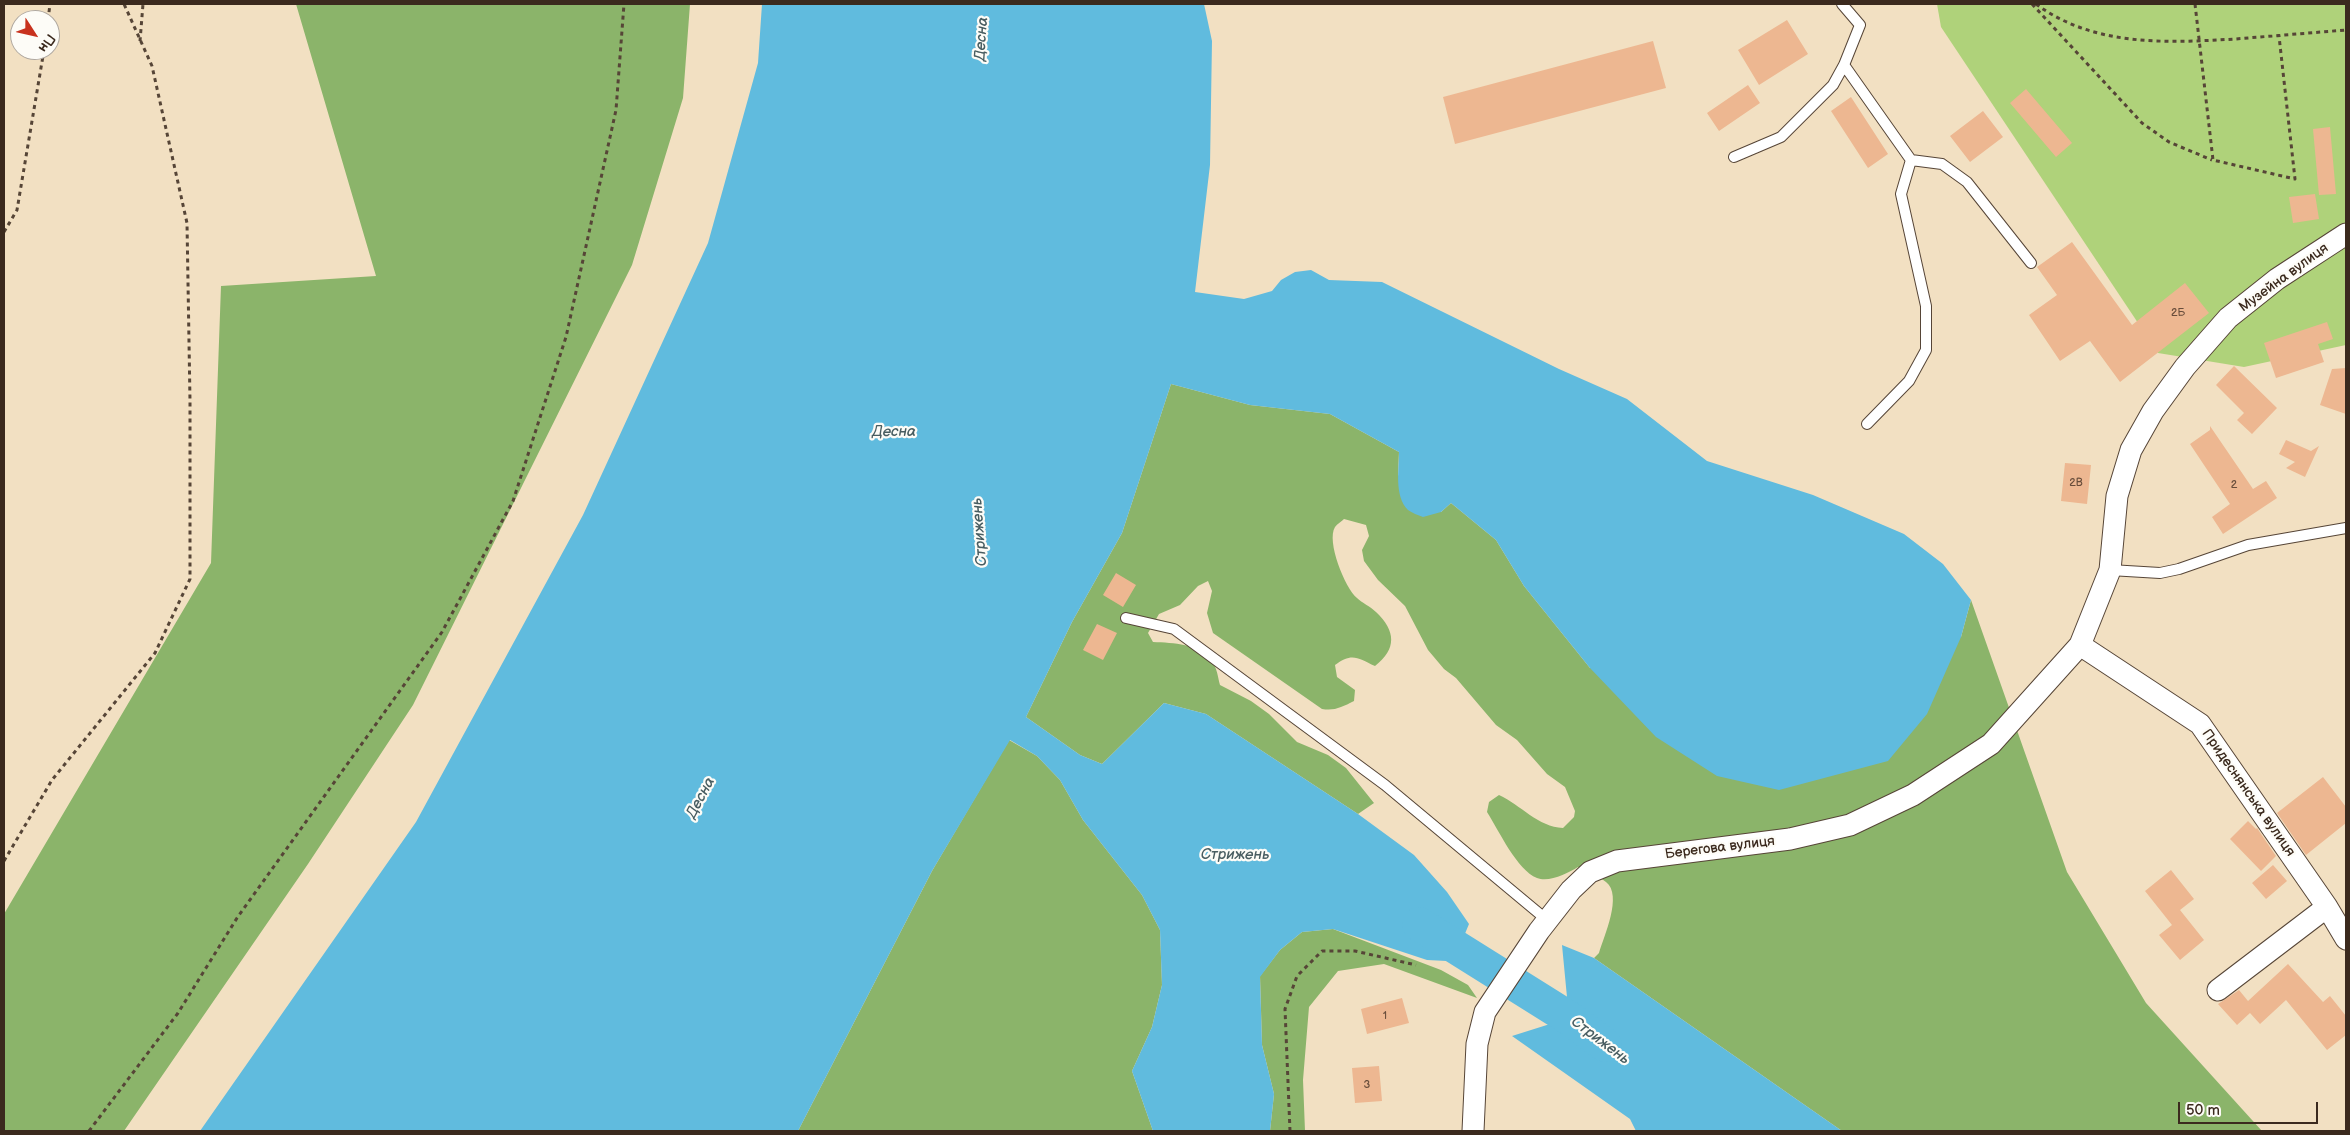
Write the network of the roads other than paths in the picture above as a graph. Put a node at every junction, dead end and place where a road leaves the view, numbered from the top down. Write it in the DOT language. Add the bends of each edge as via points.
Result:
graph roads {
  1 [pos="1842,4"];
  2 [pos="1844,65"];
  3 [pos="1734,157"];
  4 [pos="1911,160"];
  5 [pos="2346,234"];
  6 [pos="2031,263"];
  7 [pos="1867,424"];
  8 [pos="2346,528"];
  9 [pos="2110,570"];
  10 [pos="1126,618"];
  11 [pos="2080,645"];
  12 [pos="2327,907"];
  13 [pos="1543,926"];
  14 [pos="2346,939"];
  15 [pos="2218,990"];
  16 [pos="1473,1131"];
  1 -- 2 [label="lane" via="1860,25"];
  2 -- 3 [label="lane" via="1833,85 1781,137"];
  2 -- 4 [label="lane"];
  4 -- 6 [label="lane" via="1942,164 1967,182"];
  4 -- 7 [label="lane" via="1901,194 1926,306 1926,350 1909,381"];
  5 -- 9 [label="street, Музейна вулиця" via="2277,279 2228,318 2185,367 2153,411 2131,450 2117,496"];
  8 -- 9 [label="lane" via="2248,545 2160,573"];
  9 -- 11 [label="street, Музейна вулиця"];
  10 -- 13 [label="lane" via="1174,628 1385,785"];
  11 -- 12 [label="street, Придеснянська вулиця" via="2200,724"];
  11 -- 13 [label="street, Берегова вулиця" via="1991,744 1912,795 1850,825 1790,839 1617,861 1590,872 1571,890"];
  12 -- 14 [label="street, Придеснянська вулиця"];
  12 -- 15 [label="street"];
  13 -- 16 [label="street, Берегова вулиця" via="1485,1012 1477,1044"];
}
